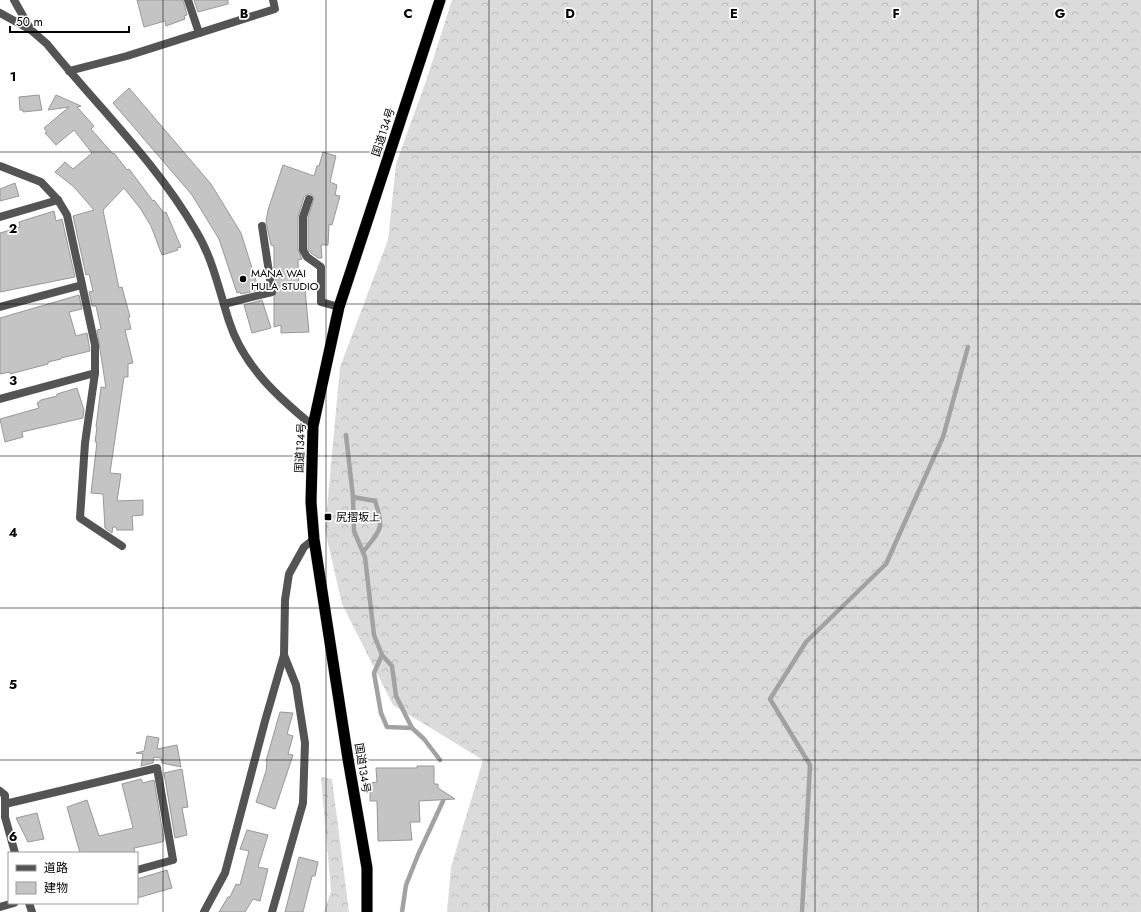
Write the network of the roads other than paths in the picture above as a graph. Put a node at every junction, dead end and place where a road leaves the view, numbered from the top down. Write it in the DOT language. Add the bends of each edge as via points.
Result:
graph roads {
  1 [pos="14,0"];
  2 [pos="188,0"];
  3 [pos="273,0"];
  4 [pos="440,0"];
  5 [pos="0,13"];
  6 [pos="32,30"];
  7 [pos="198,33"];
  8 [pos="69,71"];
  9 [pos="0,166"];
  10 [pos="310,199"];
  11 [pos="58,200"];
  12 [pos="0,217"];
  13 [pos="262,226"];
  14 [pos="82,285"];
  15 [pos="224,304"];
  16 [pos="0,307"];
  17 [pos="339,307"];
  18 [pos="95,373"];
  19 [pos="0,400"];
  20 [pos="313,426"];
  21 [pos="314,539"];
  22 [pos="122,546"];
  23 [pos="284,655"];
  24 [pos="0,791"];
  25 [pos="5,804"];
  26 [pos="2,818"];
  27 [pos="15,852"];
  28 [pos="138,870"];
  29 [pos="10,904"];
  30 [pos="0,907"];
  31 [pos="204,912"];
  32 [pos="272,912"];
  33 [pos="367,912"];
  1 -- 6 [label="street"];
  2 -- 7 [label="street"];
  3 -- 7 [label="street" via="275,9"];
  4 -- 17 [label="highway, 国道134号"];
  5 -- 6 [label="street"];
  6 -- 8 [label="street"];
  7 -- 8 [label="street" via="127,56"];
  8 -- 15 [label="street" via="164,182 211,262"];
  9 -- 11 [label="street" via="41,182"];
  10 -- 17 [label="street" via="303,217 304,250 307,257 321,267 321,302"];
  11 -- 12 [label="street"];
  11 -- 14 [label="street" via="67,215"];
  13 -- 15 [label="street" via="272,292"];
  14 -- 16 [label="street"];
  14 -- 18 [label="street" via="95,345"];
  15 -- 20 [label="street" via="240,348 270,390"];
  17 -- 20 [label="highway, 国道134号"];
  18 -- 19 [label="street"];
  18 -- 22 [label="street" via="85,443 80,518"];
  20 -- 21 [label="highway, 国道134号" via="311,502"];
  21 -- 23 [label="street" via="304,547 289,574 285,600"];
  21 -- 33 [label="highway, 国道134号" via="366,868"];
  23 -- 31 [label="street" via="226,873"];
  23 -- 32 [label="street" via="296,685 305,743 303,803"];
  24 -- 25 [label="street" via="5,795"];
  25 -- 26 [label="street"];
  25 -- 28 [label="street" via="157,768 173,860"];
  26 -- 27 [label="street"];
  29 -- 30 [label="street"];
}
